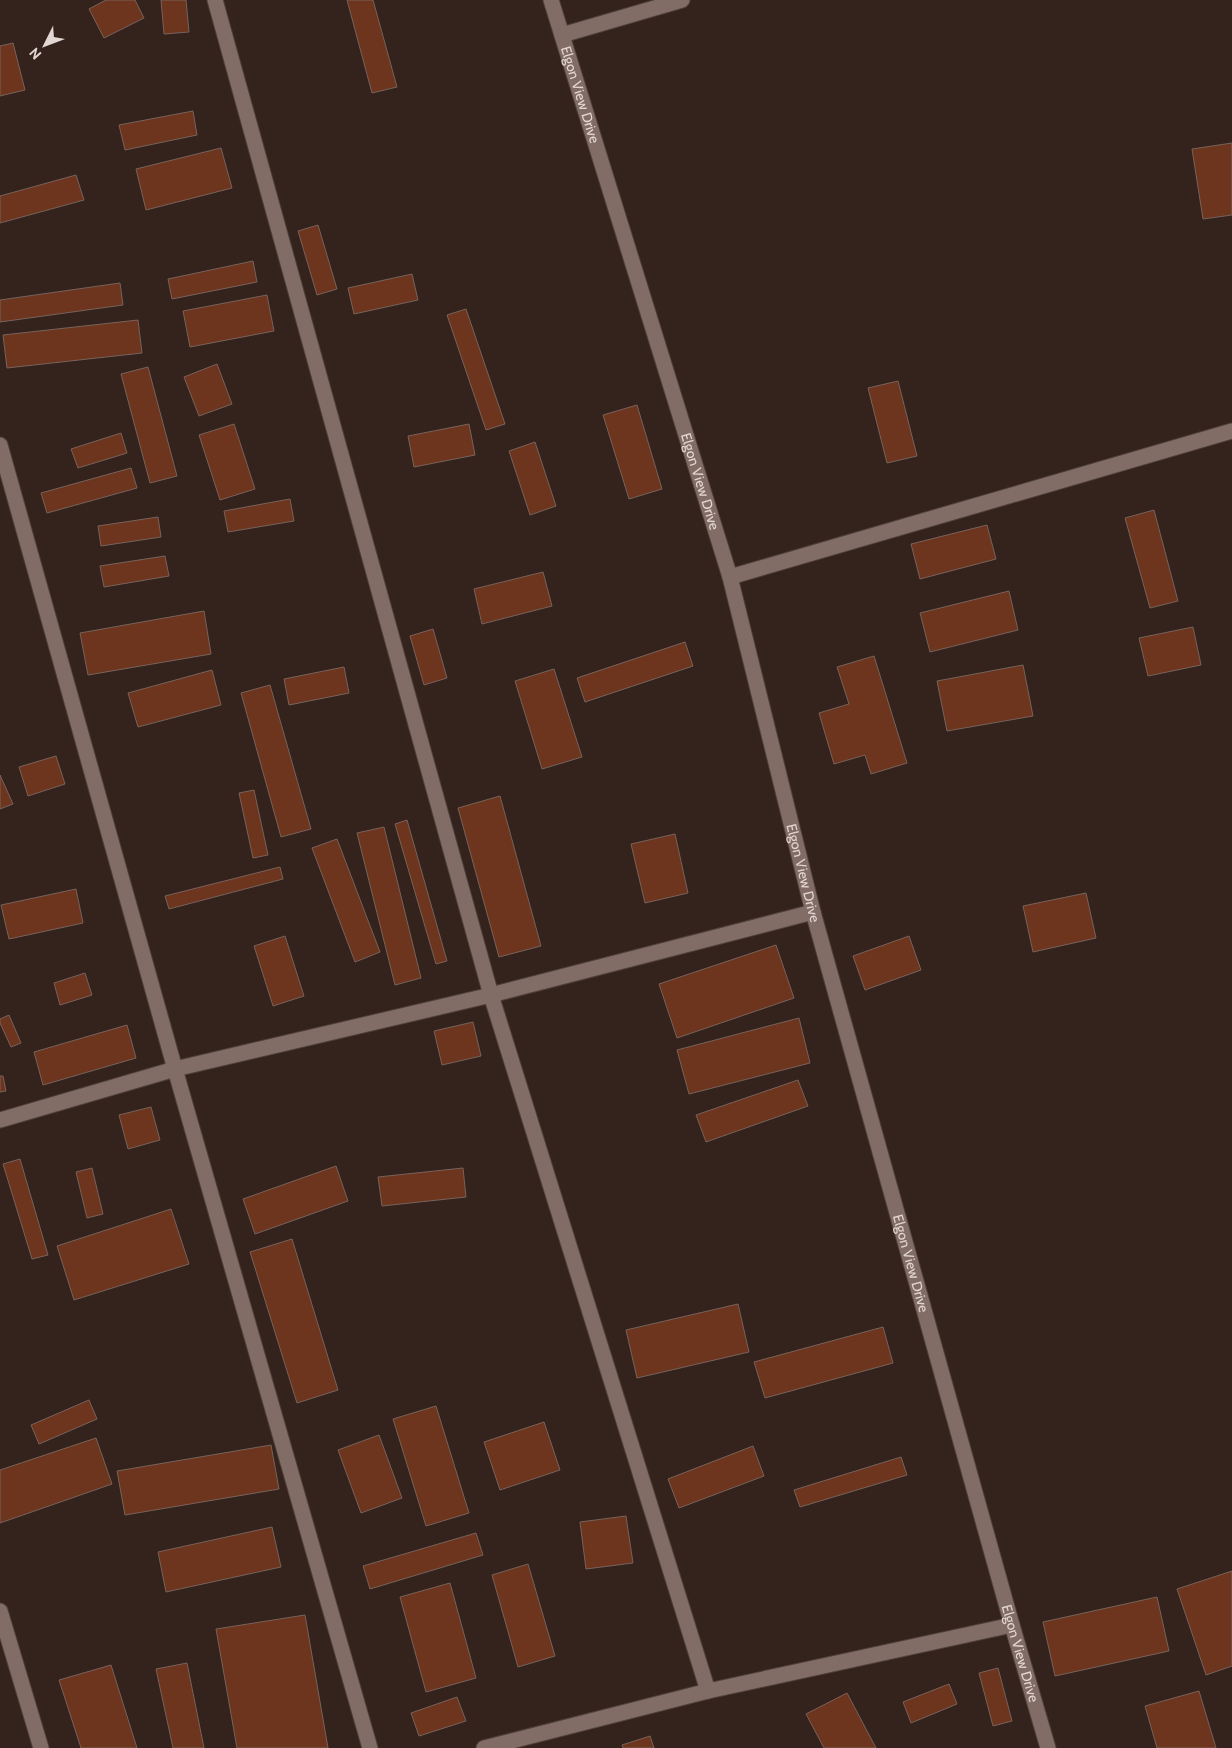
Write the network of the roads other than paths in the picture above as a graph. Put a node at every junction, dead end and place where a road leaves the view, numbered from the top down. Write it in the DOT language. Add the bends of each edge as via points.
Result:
graph roads {
  1 [pos="216,0"];
  2 [pos="551,0"];
  3 [pos="682,0"];
  4 [pos="562,35"];
  5 [pos="1232,431"];
  6 [pos="0,446"];
  7 [pos="730,577"];
  8 [pos="813,912"];
  9 [pos="491,995"];
  10 [pos="174,1069"];
  11 [pos="0,1120"];
  12 [pos="0,1611"];
  13 [pos="1012,1625"];
  14 [pos="708,1691"];
  15 [pos="41,1748"];
  16 [pos="370,1748"];
  17 [pos="484,1748"];
  18 [pos="1048,1748"];
  1 -- 9 [label="street"];
  2 -- 4 [label="street, Elgon View Drive"];
  3 -- 4 [label="street"];
  4 -- 7 [label="street, Elgon View Drive"];
  5 -- 7 [label="street"];
  6 -- 10 [label="street"];
  7 -- 8 [label="street, Elgon View Drive"];
  8 -- 9 [label="street"];
  8 -- 13 [label="street, Elgon View Drive"];
  9 -- 10 [label="street"];
  9 -- 14 [label="street"];
  10 -- 11 [label="street"];
  10 -- 16 [label="street"];
  12 -- 15 [label="street"];
  13 -- 14 [label="street"];
  13 -- 18 [label="street, Elgon View Drive"];
  14 -- 17 [label="street"];
}
